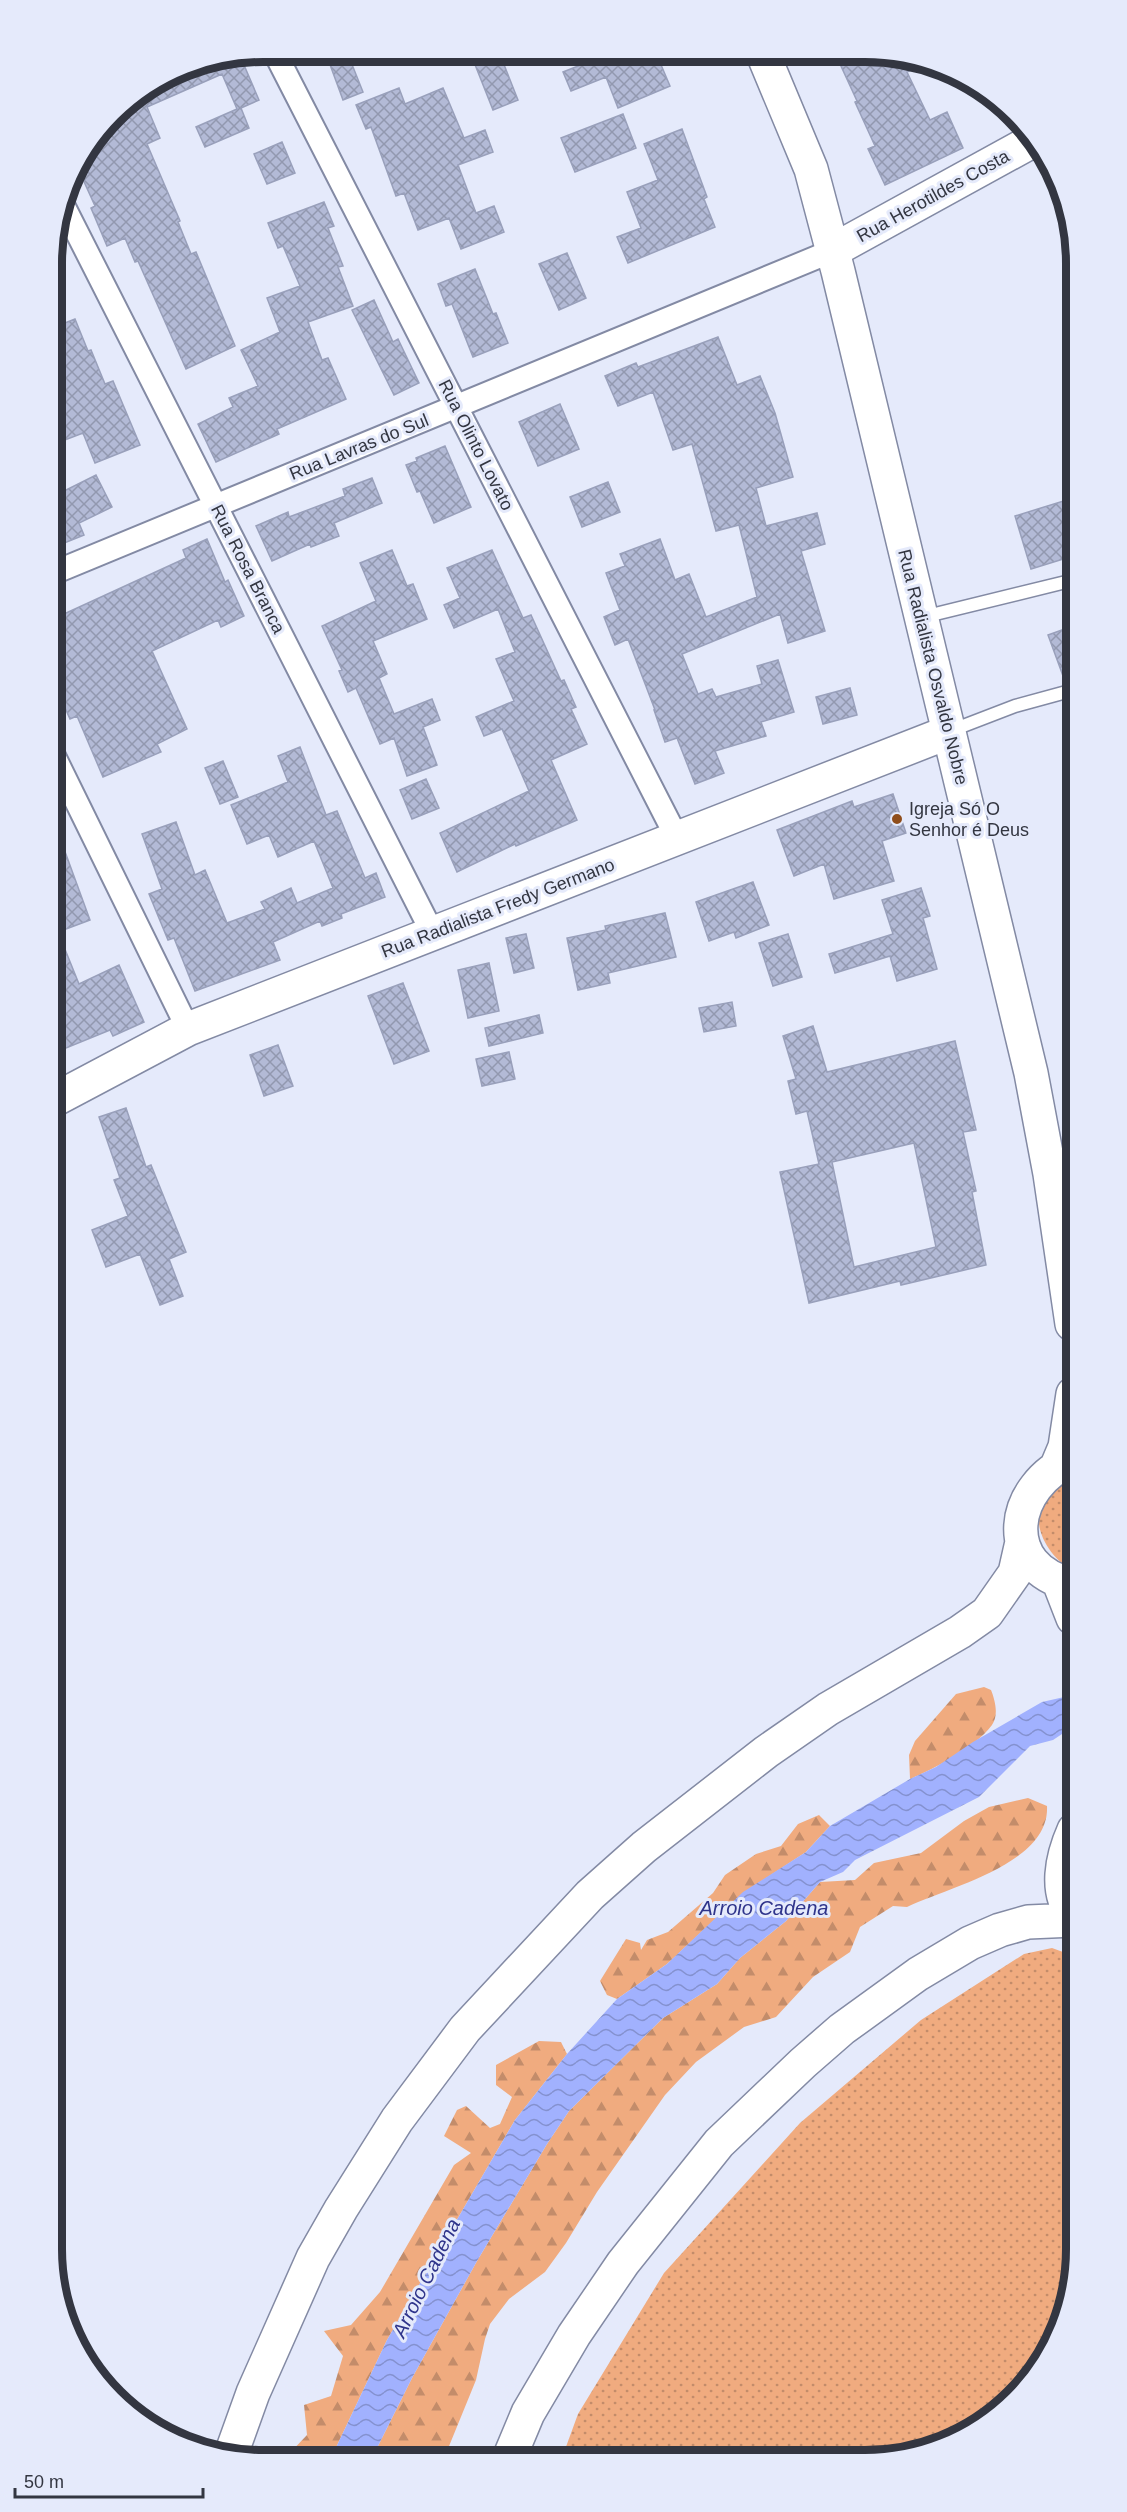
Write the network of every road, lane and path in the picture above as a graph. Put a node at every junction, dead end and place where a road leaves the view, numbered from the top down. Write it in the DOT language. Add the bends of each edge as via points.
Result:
graph roads {
  1 [pos="280,62"];
  2 [pos="767,62"];
  3 [pos="1027,144"];
  4 [pos="67,214"];
  5 [pos="832,251"];
  6 [pos="456,407"];
  7 [pos="216,506"];
  8 [pos="62,569"];
  9 [pos="1066,581"];
  10 [pos="921,618"];
  11 [pos="1066,692"];
  12 [pos="949,732"];
  13 [pos="62,772"];
  14 [pos="677,838"];
  15 [pos="433,934"];
  16 [pos="188,1029"];
  17 [pos="62,1096"];
  18 [pos="1065,1280"];
  19 [pos="1065,1444"];
  20 [pos="1065,1462"];
  21 [pos="1022,1542"];
  22 [pos="1066,1583"];
  23 [pos="1065,1856"];
  24 [pos="1065,1901"];
  25 [pos="1065,1919"];
  26 [pos="233,2449"];
  27 [pos="512,2451"];
  1 -- 6 [label="street, Rua Olinto Lovato"];
  2 -- 5 [label="street, Rua Radialista Osvaldo Nobre" via="811,169"];
  3 -- 5 [label="street, Rua Herotildes Costa"];
  4 -- 7 [label="street, Rua Rosa Branca"];
  5 -- 6 [label="street, Rua Lavras do Sul"];
  5 -- 10 [label="street, Rua Radialista Osvaldo Nobre"];
  6 -- 7 [label="street, Rua Lavras do Sul"];
  6 -- 14 [label="street, Rua Olinto Lovato"];
  7 -- 8 [label="street, Rua Lavras do Sul"];
  7 -- 15 [label="street, Rua Rosa Branca"];
  9 -- 10 [label="lane"];
  10 -- 12 [label="street, Rua Radialista Osvaldo Nobre"];
  11 -- 12 [label="lane"];
  12 -- 14 [label="street, Rua Radialista Fredy Germano"];
  12 -- 18 [label="street, Rua Radialista Osvaldo Nobre" via="1030,1073"];
  13 -- 16 [label="street"];
  14 -- 15 [label="street, Rua Radialista Fredy Germano"];
  15 -- 16 [label="street, Rua Radialista Fredy Germano"];
  16 -- 17 [label="street, Rua Radialista Fredy Germano"];
  19 -- 20 [label="street"];
  20 -- 21 [label="street" via="1034,1487 1021,1514"];
  21 -- 22 [label="street" via="1042,1572"];
  21 -- 26 [label="street" via="1015,1573 987,1613 810,1721 644,1846 591,1894 465,2029 397,2120 324,2238 253,2393"];
  23 -- 24 [label="street" via="1060,1887"];
  25 -- 27 [label="street" via="1028,1922 969,1943 918,1974 842,2029 803,2063 720,2143 623,2263 574,2335 528,2413"];
}
